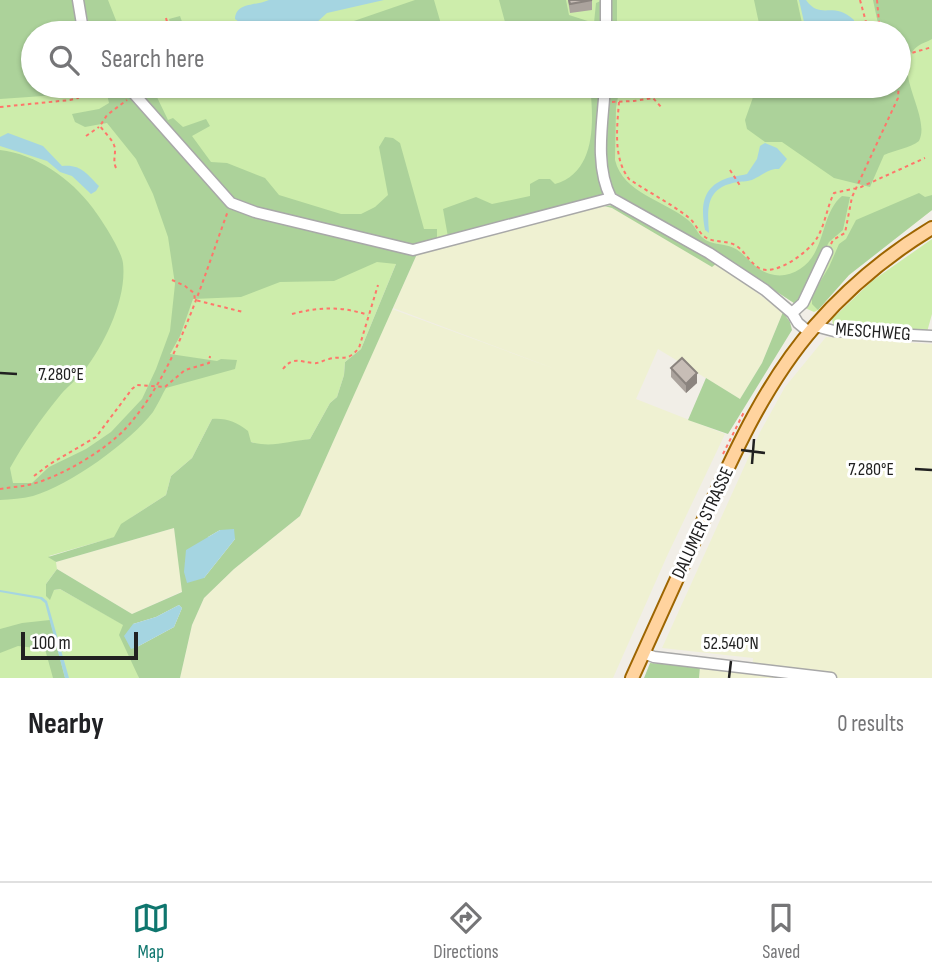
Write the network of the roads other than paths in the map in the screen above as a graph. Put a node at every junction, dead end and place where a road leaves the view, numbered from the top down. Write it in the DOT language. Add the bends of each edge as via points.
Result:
graph roads {
  1 [pos="78,0"];
  2 [pos="606,0"];
  3 [pos="82,21"];
  4 [pos="606,21"];
  5 [pos="138,98"];
  6 [pos="604,98"];
  7 [pos="611,198"];
  8 [pos="932,228"];
  9 [pos="827,252"];
  10 [pos="792,313"];
  11 [pos="812,329"];
  12 [pos="932,336"];
  13 [pos="643,653"];
  14 [pos="632,678"];
  15 [pos="831,678"];
  1 -- 3 [label="street"];
  2 -- 4 [label="street"];
  5 -- 7 [label="street" via="230,203 413,250"];
  6 -- 7 [label="street" via="601,169"];
  7 -- 10 [label="street" via="709,253"];
  8 -- 11 [label="main road, DALUMER STRASSE" via="860,281"];
  9 -- 10 [label="street" via="803,303"];
  10 -- 11 [label="street" via="798,323"];
  11 -- 12 [label="street, MESCHWEG"];
  11 -- 13 [label="main road, DALUMER STRASSE" via="747,428"];
  13 -- 14 [label="main road, DALUMER STRASSE"];
  13 -- 15 [label="street"];
}
